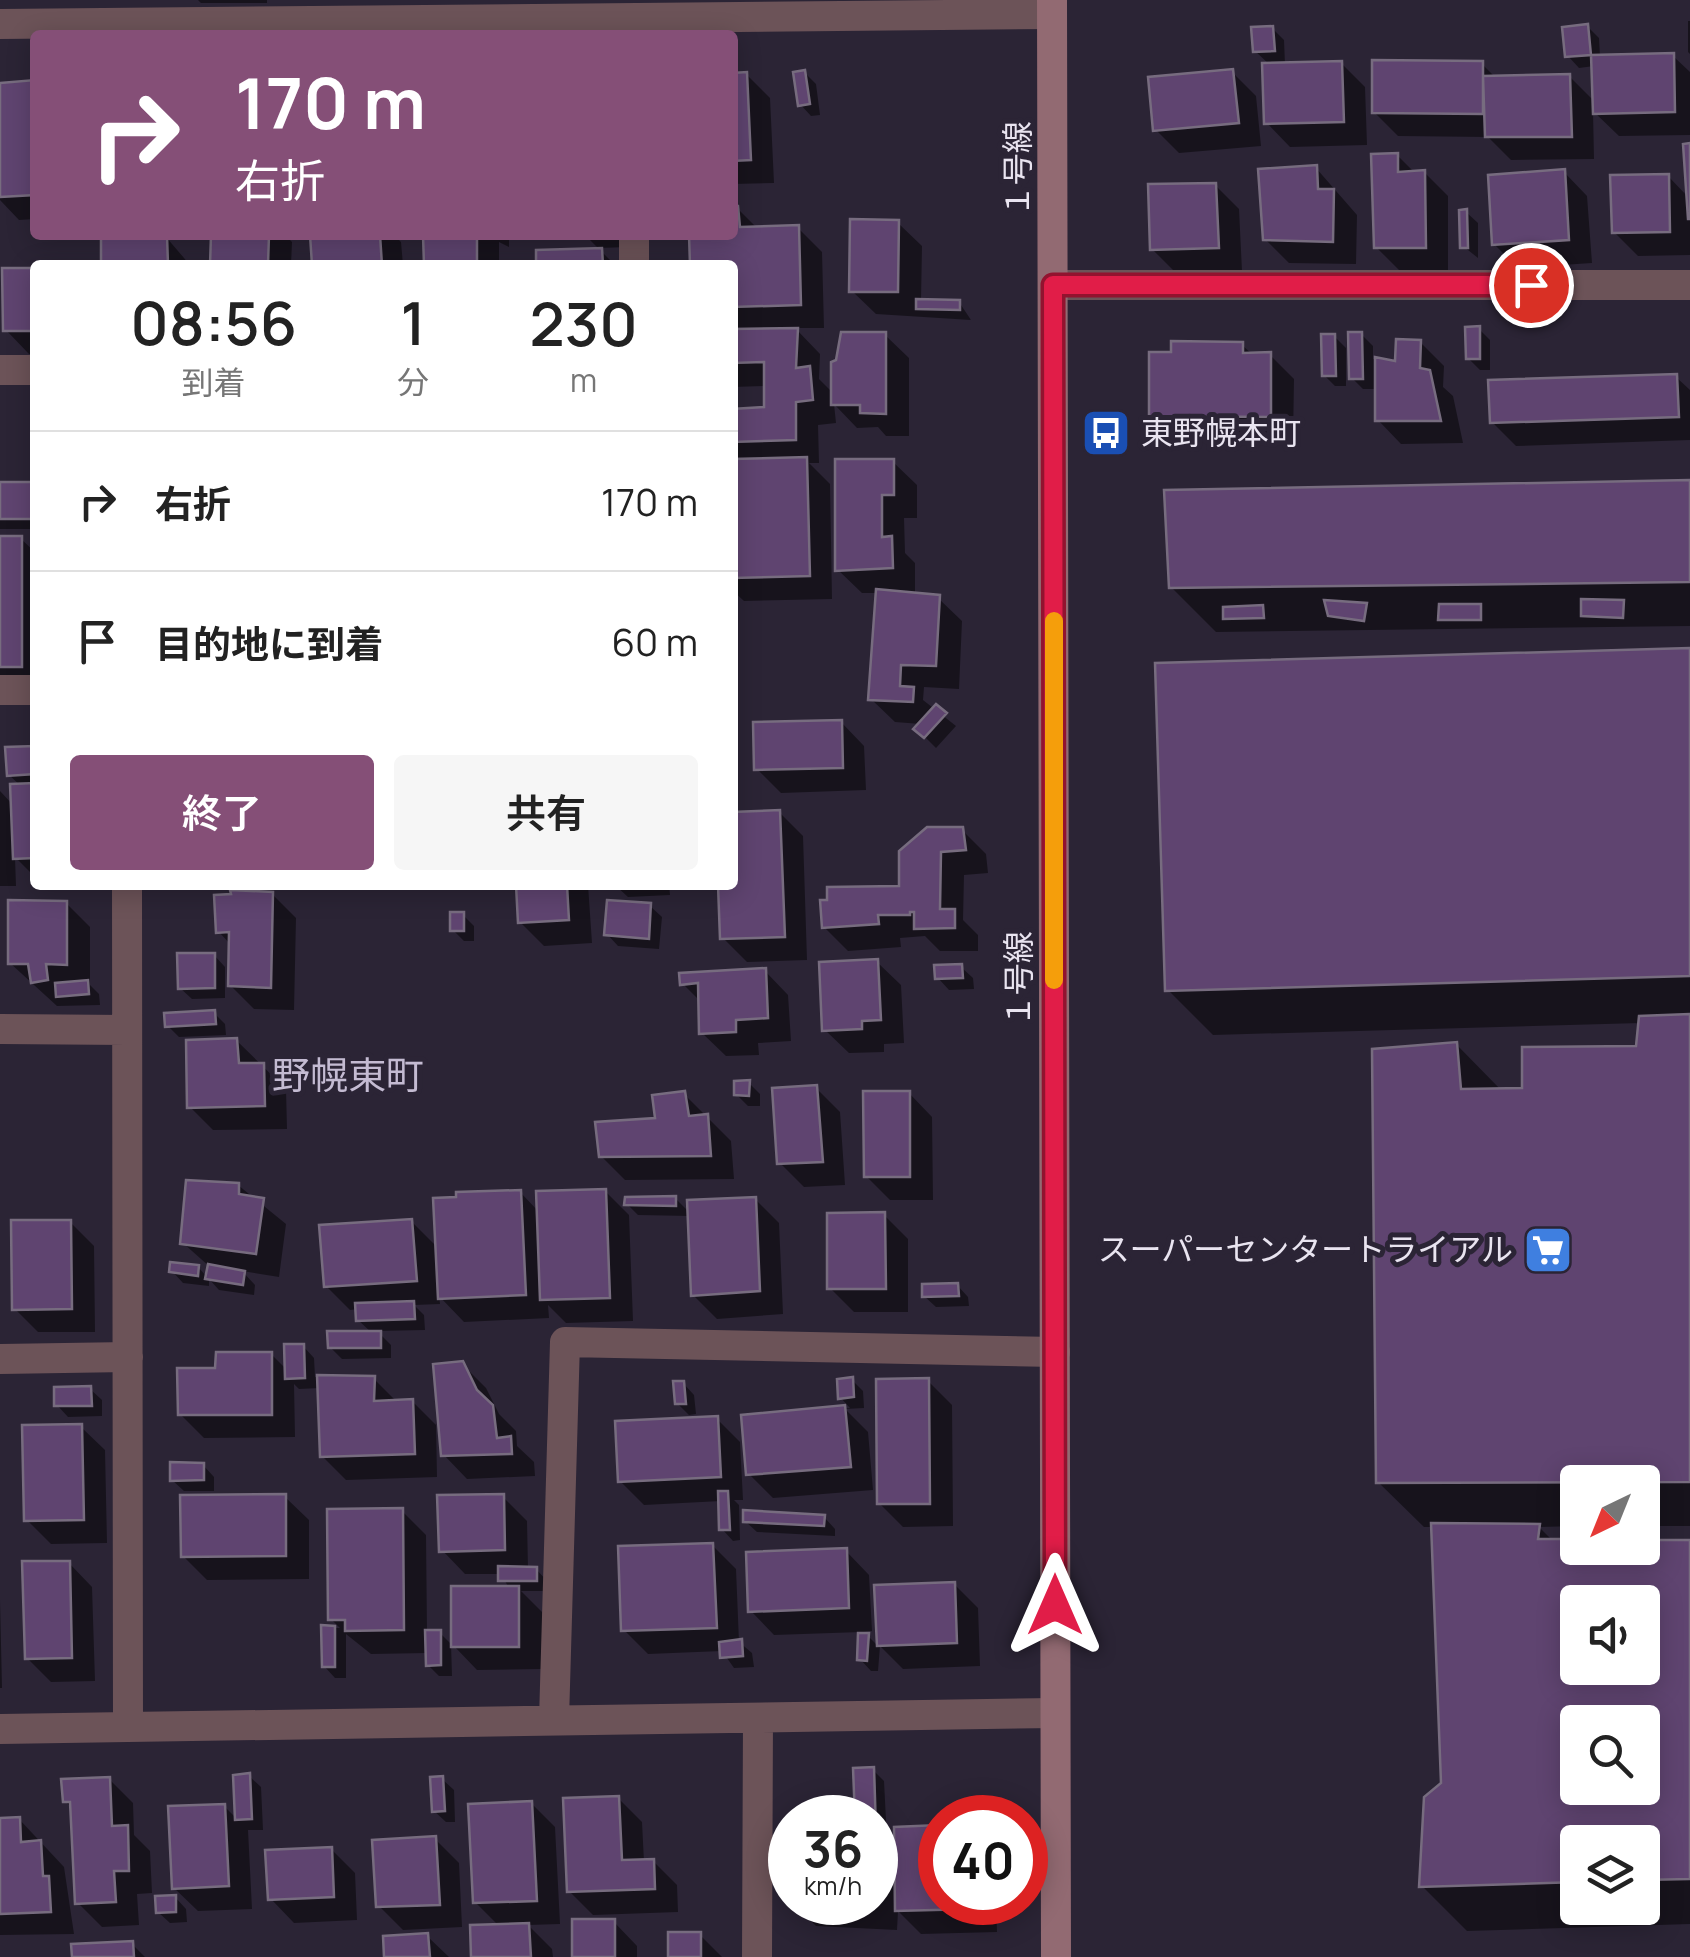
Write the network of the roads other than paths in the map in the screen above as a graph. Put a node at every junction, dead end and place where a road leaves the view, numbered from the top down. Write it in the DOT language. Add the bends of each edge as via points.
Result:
graph roads {
  1 [pos="1052,7"];
  2 [pos="633,18"];
  3 [pos="0,24"];
  4 [pos="1053,285"];
  5 [pos="1690,285"];
  6 [pos="0,370"];
  7 [pos="30,370"];
  8 [pos="0,690"];
  9 [pos="30,690"];
  10 [pos="127,890"];
  11 [pos="0,1029"];
  12 [pos="128,1030"];
  13 [pos="1055,1352"];
  14 [pos="128,1358"];
  15 [pos="0,1359"];
  16 [pos="1056,1713"];
  17 [pos="758,1718"];
  18 [pos="554,1720"];
  19 [pos="128,1727"];
  20 [pos="0,1729"];
  21 [pos="757,1957"];
  22 [pos="1056,1957"];
  1 -- 2 [label="street"];
  1 -- 4 [label="street, １号線"];
  2 -- 3 [label="street"];
  4 -- 5 [label="street"];
  4 -- 13 [label="street, １号線"];
  6 -- 7 [label="street"];
  8 -- 9 [label="street"];
  10 -- 12 [label="street"];
  11 -- 12 [label="street"];
  12 -- 14 [label="street"];
  13 -- 16 [label="street, １号線"];
  13 -- 18 [label="street" via="565,1342"];
  14 -- 15 [label="street"];
  14 -- 19 [label="street"];
  16 -- 17 [label="street"];
  16 -- 22 [label="street, １号線"];
  17 -- 18 [label="street"];
  17 -- 21 [label="street"];
  18 -- 19 [label="street"];
  19 -- 20 [label="street"];
}
